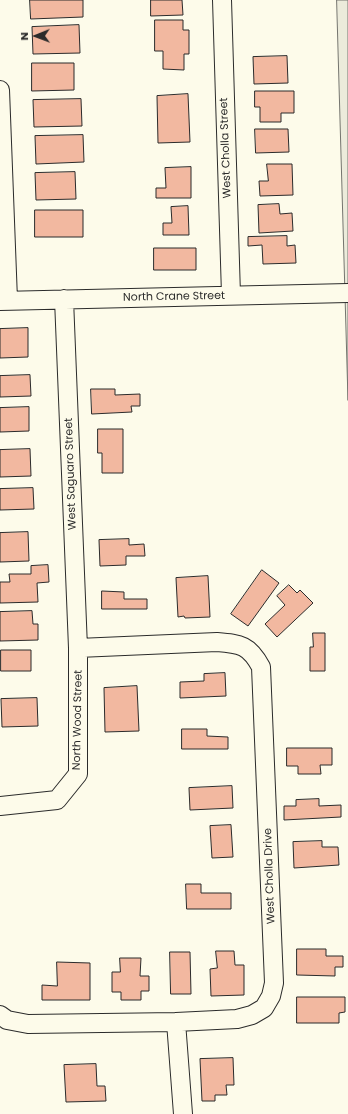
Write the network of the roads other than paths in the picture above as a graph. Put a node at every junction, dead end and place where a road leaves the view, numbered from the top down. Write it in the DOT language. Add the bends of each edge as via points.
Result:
graph roads {
  1 [pos="222,0"];
  2 [pos="0,90"];
  3 [pos="348,293"];
  4 [pos="231,295"];
  5 [pos="64,299"];
  6 [pos="4,300"];
  7 [pos="78,648"];
  8 [pos="0,806"];
  9 [pos="0,1015"];
  10 [pos="176,1022"];
  11 [pos="183,1114"];
  1 -- 4 [label="street, West Cholla Street"];
  2 -- 6 [label="street"];
  3 -- 4 [label="street, North Crane Street"];
  4 -- 5 [label="street, North Crane Street"];
  5 -- 6 [label="street, North Crane Street"];
  5 -- 7 [label="street, West Saguaro Street"];
  7 -- 8 [label="street, North Wood Street" via="78,774 57,800"];
  7 -- 10 [label="street, West Cholla Drive" via="217,642 245,647 255,655 261,667 274,983 271,996 264,1008 252,1015 237,1019"];
  9 -- 10 [label="street, West Cholla Drive" via="7,1020 28,1024"];
  10 -- 11 [label="street"];
}
